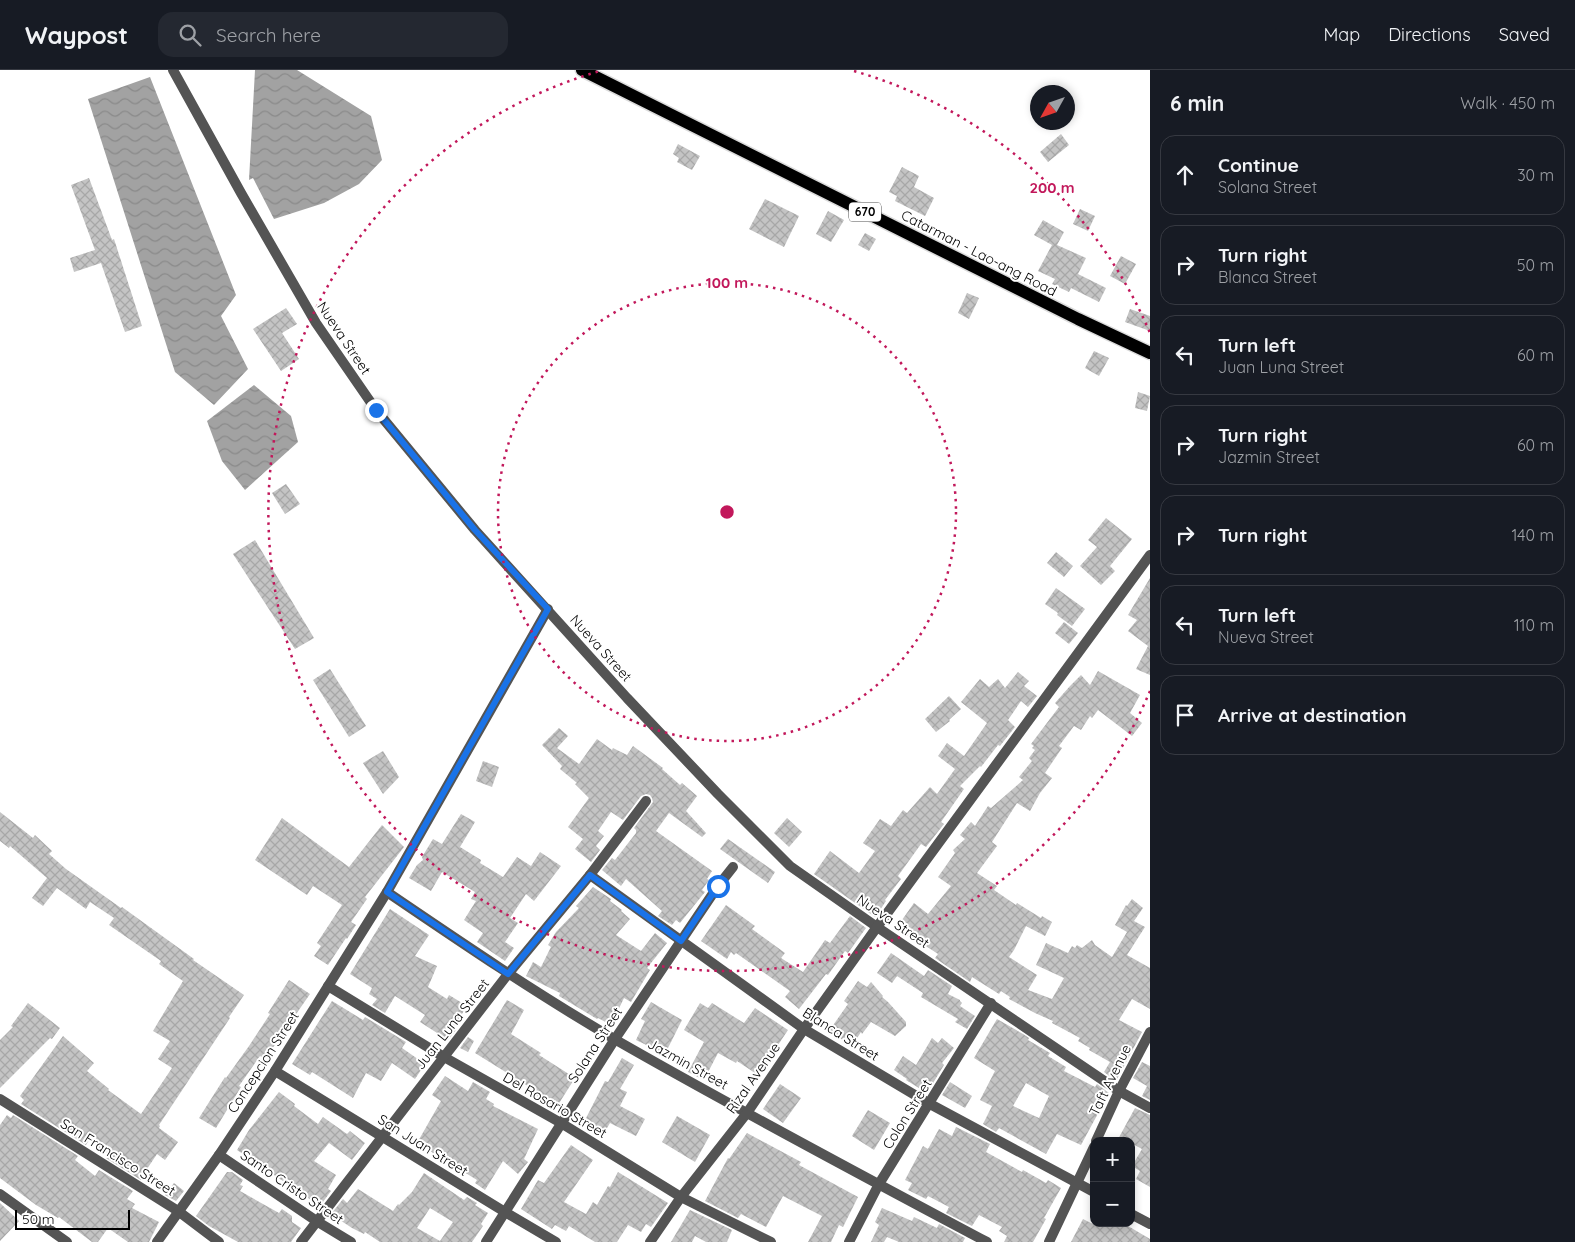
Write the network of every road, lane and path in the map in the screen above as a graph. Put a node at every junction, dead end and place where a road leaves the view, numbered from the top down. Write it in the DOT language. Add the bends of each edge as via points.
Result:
graph roads {
  1 [pos="173,70"];
  2 [pos="582,70"];
  3 [pos="1150,353"];
  4 [pos="1150,555"];
  5 [pos="548,609"];
  6 [pos="646,801"];
  7 [pos="733,867"];
  8 [pos="590,875"];
  9 [pos="387,892"];
  10 [pos="877,927"];
  11 [pos="681,941"];
  12 [pos="508,974"];
  13 [pos="328,986"];
  14 [pos="991,1003"];
  15 [pos="804,1028"];
  16 [pos="1150,1032"];
  17 [pos="615,1039"];
  18 [pos="444,1057"];
  19 [pos="275,1071"];
  20 [pos="1119,1091"];
  21 [pos="0,1099"];
  22 [pos="930,1104"];
  23 [pos="1150,1108"];
  24 [pos="747,1113"];
  25 [pos="561,1123"];
  26 [pos="382,1137"];
  27 [pos="1098,1137"];
  28 [pos="219,1155"];
  29 [pos="1090,1155"];
  30 [pos="1077,1183"];
  31 [pos="879,1184"];
  32 [pos="1090,1190"];
  33 [pos="0,1194"];
  34 [pos="682,1197"];
  35 [pos="178,1211"];
  36 [pos="505,1212"];
  37 [pos="1135,1216"];
  38 [pos="318,1222"];
  39 [pos="1150,1224"];
  40 [pos="67,1242"];
  41 [pos="157,1242"];
  42 [pos="219,1242"];
  43 [pos="301,1242"];
  44 [pos="351,1242"];
  45 [pos="486,1242"];
  46 [pos="556,1242"];
  47 [pos="650,1242"];
  48 [pos="771,1242"];
  49 [pos="849,1242"];
  50 [pos="987,1242"];
  51 [pos="1049,1242"];
  1 -- 5 [label="street, Nueva Street" via="316,323 371,402 475,530"];
  2 -- 3 [label="main road, Catarman - Lao-ang Road / 670" via="1078,320"];
  4 -- 10 [label="street, Rizal Avenue"];
  5 -- 9 [label="street, Concepcion Street"];
  5 -- 10 [label="street, Nueva Street" via="646,719 790,866"];
  6 -- 8 [label="street, Juan Luna Street"];
  7 -- 11 [label="street, Solana Street"];
  8 -- 11 [label="street, Blanca Street"];
  8 -- 12 [label="street, Juan Luna Street"];
  9 -- 12 [label="street, Jazmin Street"];
  9 -- 13 [label="street, Concepcion Street"];
  10 -- 14 [label="street, Nueva Street"];
  10 -- 15 [label="street, Rizal Avenue"];
  11 -- 15 [label="street, Blanca Street"];
  11 -- 17 [label="street, Solana Street"];
  12 -- 17 [label="street, Jazmin Street"];
  12 -- 18 [label="street, Juan Luna Street"];
  13 -- 18 [label="street, Del Rosario Street"];
  13 -- 19 [label="street, Concepcion Street"];
  14 -- 20 [label="street, Nueva Street"];
  14 -- 22 [label="street, Colon Street"];
  15 -- 22 [label="street, Blanca Street"];
  15 -- 24 [label="street, Rizal Avenue"];
  16 -- 20 [label="street, Taft Avenue"];
  17 -- 24 [label="street, Jazmin Street"];
  17 -- 25 [label="street, Solana Street"];
  18 -- 25 [label="street, Del Rosario Street"];
  18 -- 26 [label="street, Juan Luna Street"];
  19 -- 26 [label="street, San Juan Street"];
  19 -- 28 [label="street, Concepcion Street"];
  20 -- 23 [label="street, Nueva Street"];
  20 -- 27 [label="street, Taft Avenue"];
  21 -- 35 [label="street, San Francisco Street"];
  22 -- 30 [label="street, Blanca Street"];
  22 -- 31 [label="street, Colon Street"];
  24 -- 31 [label="street, Jazmin Street"];
  24 -- 34 [label="street, Rizal Avenue"];
  25 -- 34 [label="street, Del Rosario Street"];
  25 -- 36 [label="street, Solana Street"];
  26 -- 36 [label="street, San Juan Street"];
  26 -- 38 [label="street, Juan Luna Street"];
  28 -- 35 [label="street, Concepcion Street"];
  28 -- 38 [label="street, Santo Cristo Street"];
  29 -- 30 [label="street"];
  30 -- 32 [label="street, Blanca Street"];
  30 -- 51 [label="street"];
  31 -- 49 [label="street, Colon Street"];
  31 -- 50 [label="street, Jazmin Street"];
  33 -- 40 [label="street"];
  34 -- 47 [label="street, Rizal Avenue"];
  34 -- 48 [label="street, Del Rosario Street"];
  35 -- 41 [label="street, Concepcion Street"];
  35 -- 42 [label="street, San Francisco Street"];
  36 -- 45 [label="street, Solana Street"];
  36 -- 46 [label="street, San Juan Street"];
  37 -- 39 [label="street"];
  38 -- 43 [label="street, Juan Luna Street"];
  38 -- 44 [label="street, Santo Cristo Street"];
}
